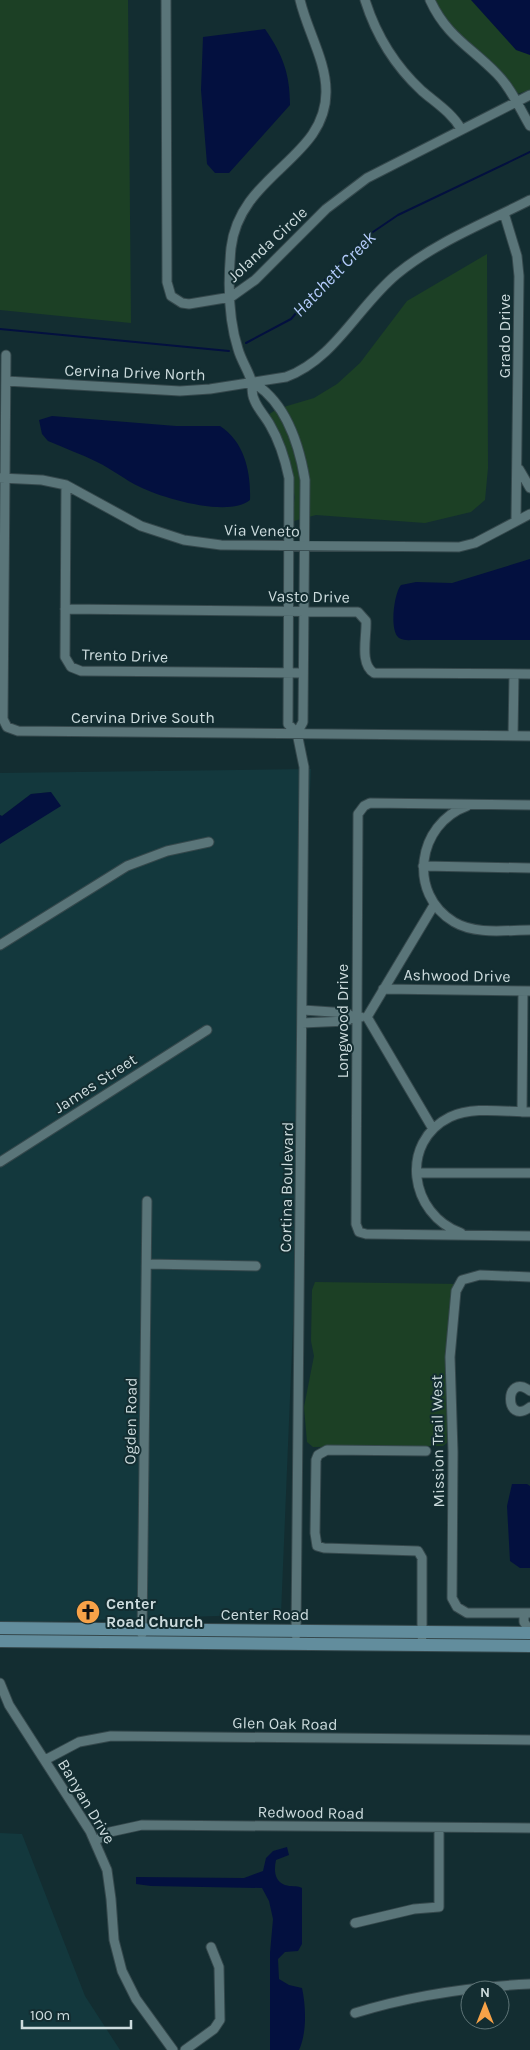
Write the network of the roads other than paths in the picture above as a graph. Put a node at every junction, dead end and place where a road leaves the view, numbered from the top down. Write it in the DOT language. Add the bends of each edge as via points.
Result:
graph roads {
  1 [pos="166,0"];
  2 [pos="300,0"];
  3 [pos="365,0"];
  4 [pos="430,0"];
  5 [pos="530,95"];
  6 [pos="516,102"];
  7 [pos="530,126"];
  8 [pos="461,129"];
  9 [pos="530,200"];
  10 [pos="504,213"];
  11 [pos="230,297"];
  12 [pos="6,355"];
  13 [pos="6,381"];
  14 [pos="252,382"];
  15 [pos="518,461"];
  16 [pos="2,478"];
  17 [pos="66,485"];
  18 [pos="530,488"];
  19 [pos="530,514"];
  20 [pos="516,519"];
  21 [pos="290,546"];
  22 [pos="305,546"];
  23 [pos="65,609"];
  24 [pos="289,611"];
  25 [pos="304,611"];
  26 [pos="2,634"];
  27 [pos="288,672"];
  28 [pos="303,673"];
  29 [pos="514,674"];
  30 [pos="530,674"];
  31 [pos="297,733"];
  32 [pos="513,736"];
  33 [pos="530,736"];
  34 [pos="474,804"];
  35 [pos="530,804"];
  36 [pos="209,842"];
  37 [pos="423,866"];
  38 [pos="530,868"];
  39 [pos="434,905"];
  40 [pos="530,930"];
  41 [pos="0,945"];
  42 [pos="383,989"];
  43 [pos="526,991"];
  44 [pos="303,1010"];
  45 [pos="359,1017"];
  46 [pos="302,1023"];
  47 [pos="207,1030"];
  48 [pos="526,1051"];
  49 [pos="526,1112"];
  50 [pos="433,1128"];
  51 [pos="0,1162"];
  52 [pos="417,1172"];
  53 [pos="530,1173"];
  54 [pos="147,1201"];
  55 [pos="473,1236"];
  56 [pos="530,1236"];
  57 [pos="147,1264"];
  58 [pos="256,1266"];
  59 [pos="530,1277"];
  60 [pos="530,1391"];
  61 [pos="530,1407"];
  62 [pos="426,1451"];
  63 [pos="527,1613"];
  64 [pos="0,1628"];
  65 [pos="296,1630"];
  66 [pos="422,1631"];
  67 [pos="530,1632"];
  68 [pos="142,1636"];
  69 [pos="0,1641"];
  70 [pos="296,1643"];
  71 [pos="422,1645"];
  72 [pos="530,1646"];
  73 [pos="0,1683"];
  74 [pos="530,1740"];
  75 [pos="45,1760"];
  76 [pos="530,1828"];
  77 [pos="439,1829"];
  78 [pos="95,1841"];
  79 [pos="355,1923"];
  80 [pos="211,1947"];
  81 [pos="530,1984"];
  82 [pos="355,2013"];
  83 [pos="173,2050"];
  84 [pos="185,2050"];
  1 -- 11 [label="street, Jolanda Circle" via="168,290 176,300 189,304"];
  2 -- 11 [label="street, Cortina Boulevard" via="324,73 324,108 309,140 255,192 243,210 231,246"];
  3 -- 8 [label="street" via="375,28 394,60 409,78 452,116"];
  4 -- 6 [label="street" via="446,27 496,73"];
  5 -- 6 [label="street, Jolanda Circle"];
  6 -- 7 [label="street"];
  6 -- 8 [label="street, Jolanda Circle"];
  8 -- 11 [label="street, Jolanda Circle" via="352,189 314,220 255,280"];
  9 -- 10 [label="street, Cervina Drive North"];
  10 -- 14 [label="street, Cervina Drive North" via="412,262 381,288 329,349 309,366 286,376"];
  10 -- 15 [label="street, Grado Drive" via="517,256 519,276"];
  11 -- 14 [label="street, Cortina Boulevard" via="238,351"];
  12 -- 13 [label="street"];
  13 -- 14 [label="street, Cervina Drive North" via="180,391"];
  13 -- 16 [label="street"];
  14 -- 21 [label="street, Cortina Boulevard" via="253,398 278,438 286,464 291,493"];
  14 -- 22 [label="street, Cortina Boulevard" via="266,390 283,415 298,448 306,487"];
  15 -- 18 [label="street, Grado Drive" via="520,473"];
  15 -- 20 [label="street, Grado Drive"];
  16 -- 17 [label="street, Via Veneto"];
  16 -- 26 [label="street, Cervina Drive South"];
  17 -- 21 [label="street, Via Veneto" via="141,526 171,536 221,545"];
  17 -- 23 [label="street, Trento Drive"];
  19 -- 20 [label="street, Via Veneto"];
  20 -- 22 [label="street, Via Veneto" via="475,542 459,547"];
  21 -- 22 [label="street, Via Veneto"];
  21 -- 24 [label="street, Cortina Boulevard"];
  22 -- 25 [label="street, Cortina Boulevard"];
  23 -- 24 [label="street, Vasto Drive"];
  23 -- 27 [label="street, Trento Drive" via="65,657 68,664 77,670"];
  24 -- 25 [label="street, Vasto Drive"];
  24 -- 27 [label="street, Cortina Boulevard"];
  25 -- 28 [label="street, Cortina Boulevard"];
  25 -- 29 [label="street, Vasto Drive" via="362,614 367,623 366,662 374,673"];
  26 -- 31 [label="street, Cervina Drive South" via="3,719 12,730"];
  27 -- 28 [label="street, Trento Drive"];
  27 -- 31 [label="street, Cortina Boulevard" via="288,724"];
  28 -- 31 [label="street, Cortina Boulevard" via="303,722"];
  29 -- 30 [label="street, Vasto Drive"];
  29 -- 32 [label="street"];
  31 -- 32 [label="street, Cervina Drive South"];
  31 -- 44 [label="street, Cortina Boulevard" via="304,767"];
  32 -- 33 [label="street, Cervina Drive South"];
  34 -- 35 [label="street, Longwood Drive"];
  34 -- 37 [label="street" via="457,810 438,826 427,843"];
  34 -- 45 [label="street, Longwood Drive" via="370,803 360,810"];
  36 -- 41 [label="street" via="167,851 127,866"];
  37 -- 38 [label="street"];
  37 -- 39 [label="street" via="426,888"];
  39 -- 40 [label="street" via="447,917 466,927"];
  39 -- 42 [label="street"];
  42 -- 43 [label="street, Ashwood Drive"];
  42 -- 45 [label="street"];
  43 -- 48 [label="street"];
  44 -- 45 [label="street"];
  44 -- 46 [label="street, Cortina Boulevard"];
  45 -- 46 [label="street"];
  45 -- 50 [label="street"];
  45 -- 55 [label="street, Longwood Drive" via="357,1230 366,1234"];
  46 -- 65 [label="street, Cortina Boulevard"];
  47 -- 51 [label="street, James Street"];
  48 -- 49 [label="street"];
  49 -- 50 [label="street" via="464,1112"];
  50 -- 52 [label="street" via="420,1151"];
  52 -- 53 [label="street"];
  52 -- 55 [label="street" via="419,1192 430,1212 452,1230"];
  54 -- 57 [label="street, Ogden Road"];
  55 -- 56 [label="street, Longwood Drive"];
  57 -- 58 [label="street"];
  57 -- 68 [label="street, Ogden Road"];
  59 -- 63 [label="street, Mission Trail West" via="480,1275 462,1280 456,1291 450,1357 453,1452 451,1591 454,1604 467,1613"];
  60 -- 61 [label="street" via="517,1388 510,1399 516,1409"];
  62 -- 66 [label="street" via="326,1450 316,1460 317,1546 418,1551 422,1558"];
  63 -- 67 [label="street" via="524,1622"];
  64 -- 68 [label="street, Center Road"];
  65 -- 66 [label="street, Center Road"];
  65 -- 68 [label="street, Center Road"];
  65 -- 70 [label="street, Cortina Boulevard"];
  66 -- 67 [label="street, Center Road"];
  66 -- 71 [label="street"];
  68 -- 69 [label="street, Center Road"];
  68 -- 70 [label="street, Center Road"];
  70 -- 71 [label="street, Center Road"];
  71 -- 72 [label="street, Center Road"];
  73 -- 75 [label="street, Banyan Drive" via="9,1705"];
  74 -- 75 [label="street, Glen Oak Road" via="112,1736 79,1742"];
  75 -- 78 [label="street, Banyan Drive"];
  76 -- 77 [label="street, Redwood Road"];
  77 -- 78 [label="street, Redwood Road" via="142,1826 110,1832"];
  77 -- 79 [label="street" via="439,1907 414,1909"];
  78 -- 83 [label="street, Banyan Drive" via="108,1877 114,1940 122,1971 136,1999"];
  80 -- 84 [label="street" via="219,1967 220,2020 214,2029"];
  81 -- 82 [label="street" via="439,1992"];
}
